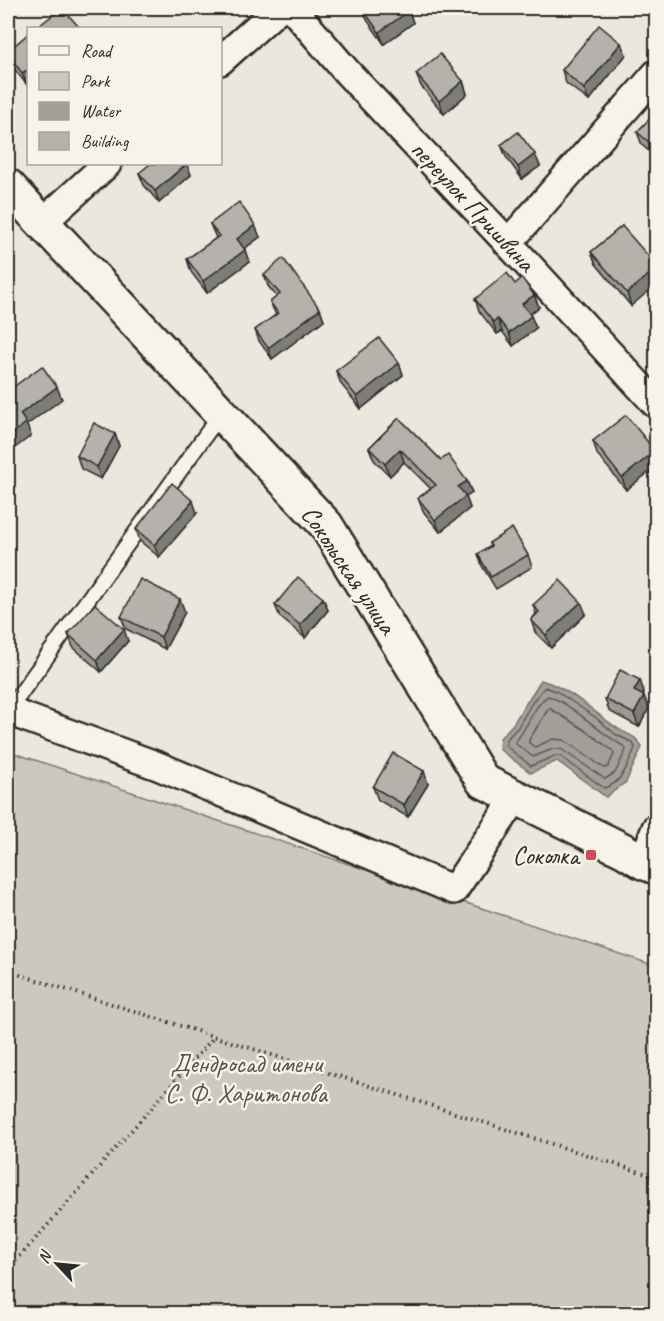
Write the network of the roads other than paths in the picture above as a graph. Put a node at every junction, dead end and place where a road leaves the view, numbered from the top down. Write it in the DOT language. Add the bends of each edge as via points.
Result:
graph roads {
  1 [pos="279,8"];
  2 [pos="292,8"];
  3 [pos="222,59"];
  4 [pos="657,74"];
  5 [pos="106,165"];
  6 [pos="8,186"];
  7 [pos="42,223"];
  8 [pos="508,243"];
  9 [pos="657,404"];
  10 [pos="222,412"];
  11 [pos="8,711"];
  12 [pos="516,797"];
  13 [pos="657,828"];
  14 [pos="650,865"];
  1 -- 3 [label="street"];
  2 -- 8 [label="street, переулок Пришвина"];
  4 -- 8 [label="street"];
  5 -- 7 [label="street"];
  6 -- 7 [label="street, Сокольская улица"];
  7 -- 10 [label="street, Сокольская улица"];
  8 -- 9 [label="street, переулок Пришвина"];
  10 -- 11 [label="lane"];
  10 -- 12 [label="street, Сокольская улица" via="326,525 483,781"];
  11 -- 12 [label="street" via="158,766 454,890"];
  12 -- 14 [label="street, Сокольская улица"];
  13 -- 14 [label="street"];
}
